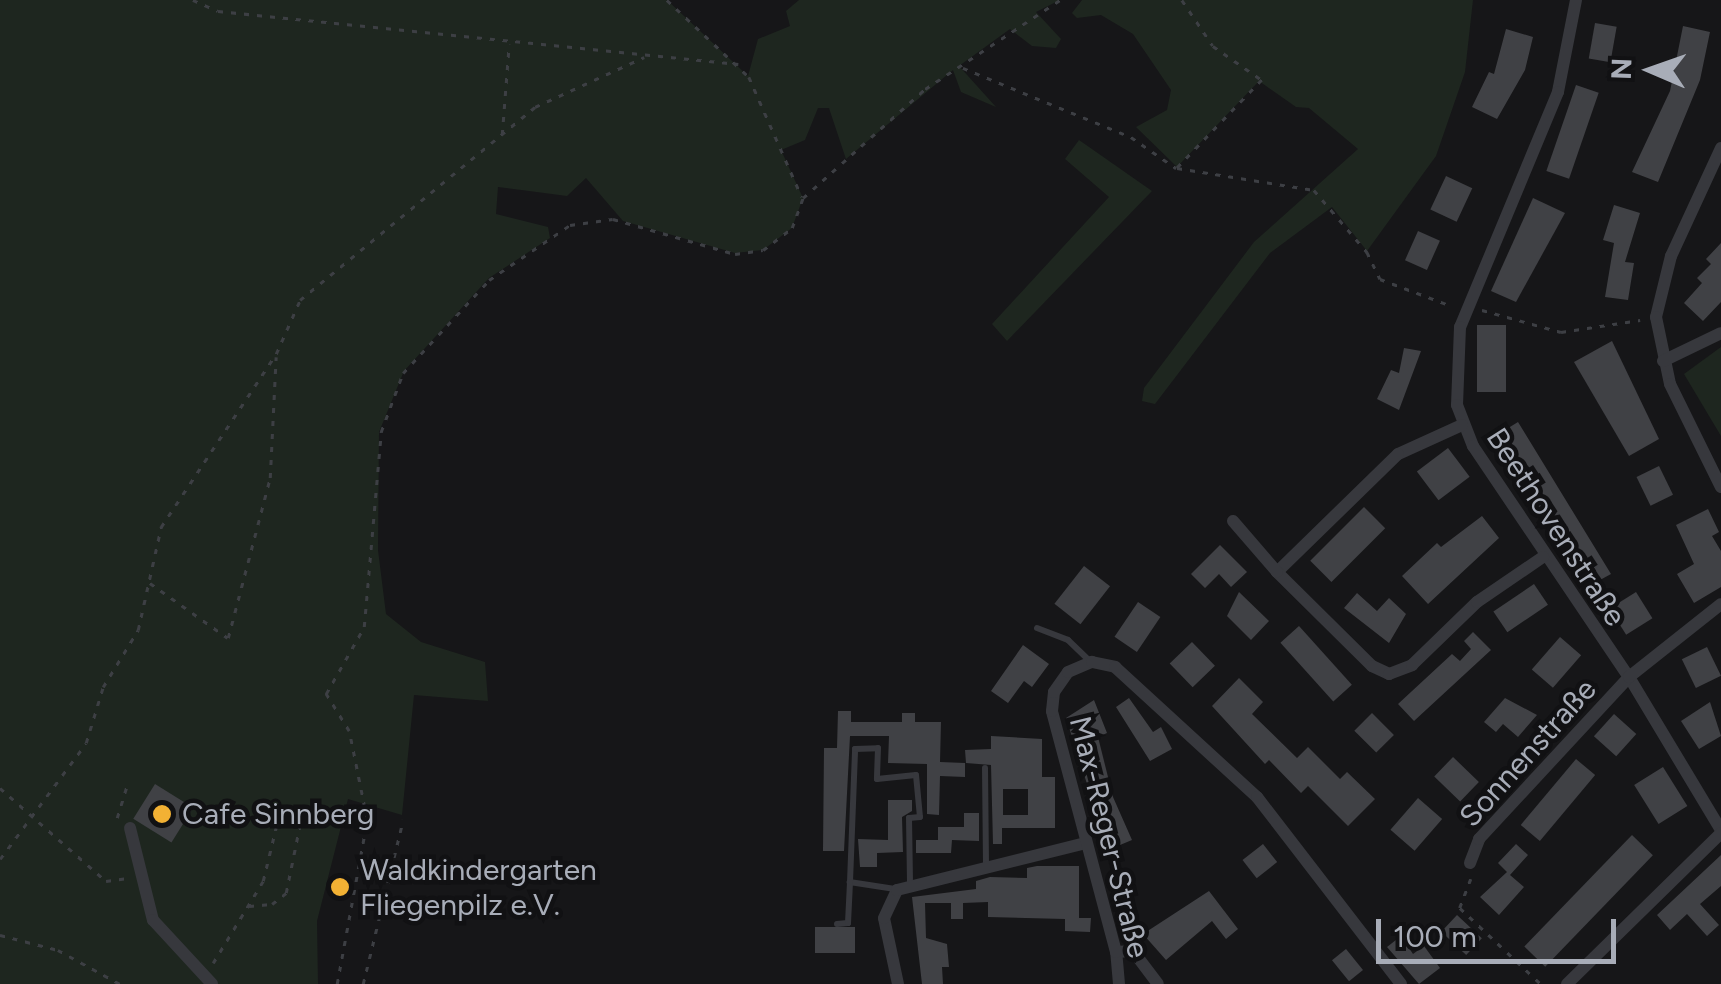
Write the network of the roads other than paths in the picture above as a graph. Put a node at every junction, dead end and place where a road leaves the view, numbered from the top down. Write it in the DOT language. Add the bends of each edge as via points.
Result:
graph roads {
  1 [pos="1576,0"];
  2 [pos="1721,148"];
  3 [pos="1721,333"];
  4 [pos="1663,361"];
  5 [pos="1462,425"];
  6 [pos="1721,487"];
  7 [pos="1233,521"];
  8 [pos="1543,557"];
  9 [pos="1277,572"];
  10 [pos="1721,604"];
  11 [pos="1037,628"];
  12 [pos="1092,662"];
  13 [pos="1629,677"];
  14 [pos="985,768"];
  15 [pos="130,828"];
  16 [pos="1721,831"];
  17 [pos="1086,843"];
  18 [pos="1470,863"];
  19 [pos="986,868"];
  20 [pos="850,882"];
  21 [pos="904,888"];
  22 [pos="837,924"];
  23 [pos="1116,952"];
  24 [pos="208,980"];
  25 [pos="898,984"];
  26 [pos="1118,984"];
  27 [pos="1158,984"];
  28 [pos="1401,984"];
  29 [pos="1567,984"];
  1 -- 5 [label="street, Beethovenstraße" via="1558,92 1466,308 1454,379"];
  2 -- 4 [label="street" via="1671,256 1656,317"];
  3 -- 4 [label="street"];
  4 -- 6 [label="street"];
  5 -- 8 [label="street, Beethovenstraße"];
  5 -- 9 [label="street" via="1398,454"];
  7 -- 9 [label="street"];
  8 -- 9 [label="street" via="1477,602 1412,665 1388,674"];
  8 -- 13 [label="street, Beethovenstraße"];
  10 -- 13 [label="street, Sonnenstraße"];
  11 -- 12 [label="lane" via="1068,640"];
  12 -- 17 [label="street, Max-Reger-Straße" via="1068,672 1054,692 1052,711"];
  12 -- 28 [label="street" via="1115,667 1257,798"];
  13 -- 16 [label="street, Beethovenstraße"];
  13 -- 18 [label="street, Sonnenstraße" via="1479,839"];
  14 -- 19 [label="lane"];
  15 -- 24 [label="street" via="139,877 164,938"];
  16 -- 29 [label="street"];
  17 -- 19 [label="street"];
  17 -- 23 [label="street, Max-Reger-Straße"];
  19 -- 21 [label="street"];
  20 -- 21 [label="lane"];
  20 -- 21 [label="lane" via="855,749 878,748 878,779 916,775 920,818 909,818"];
  20 -- 22 [label="lane" via="848,922"];
  21 -- 25 [label="street" via="884,918"];
  23 -- 26 [label="street, Max-Reger-Straße"];
  23 -- 27 [label="street" via="1132,951"];
}
